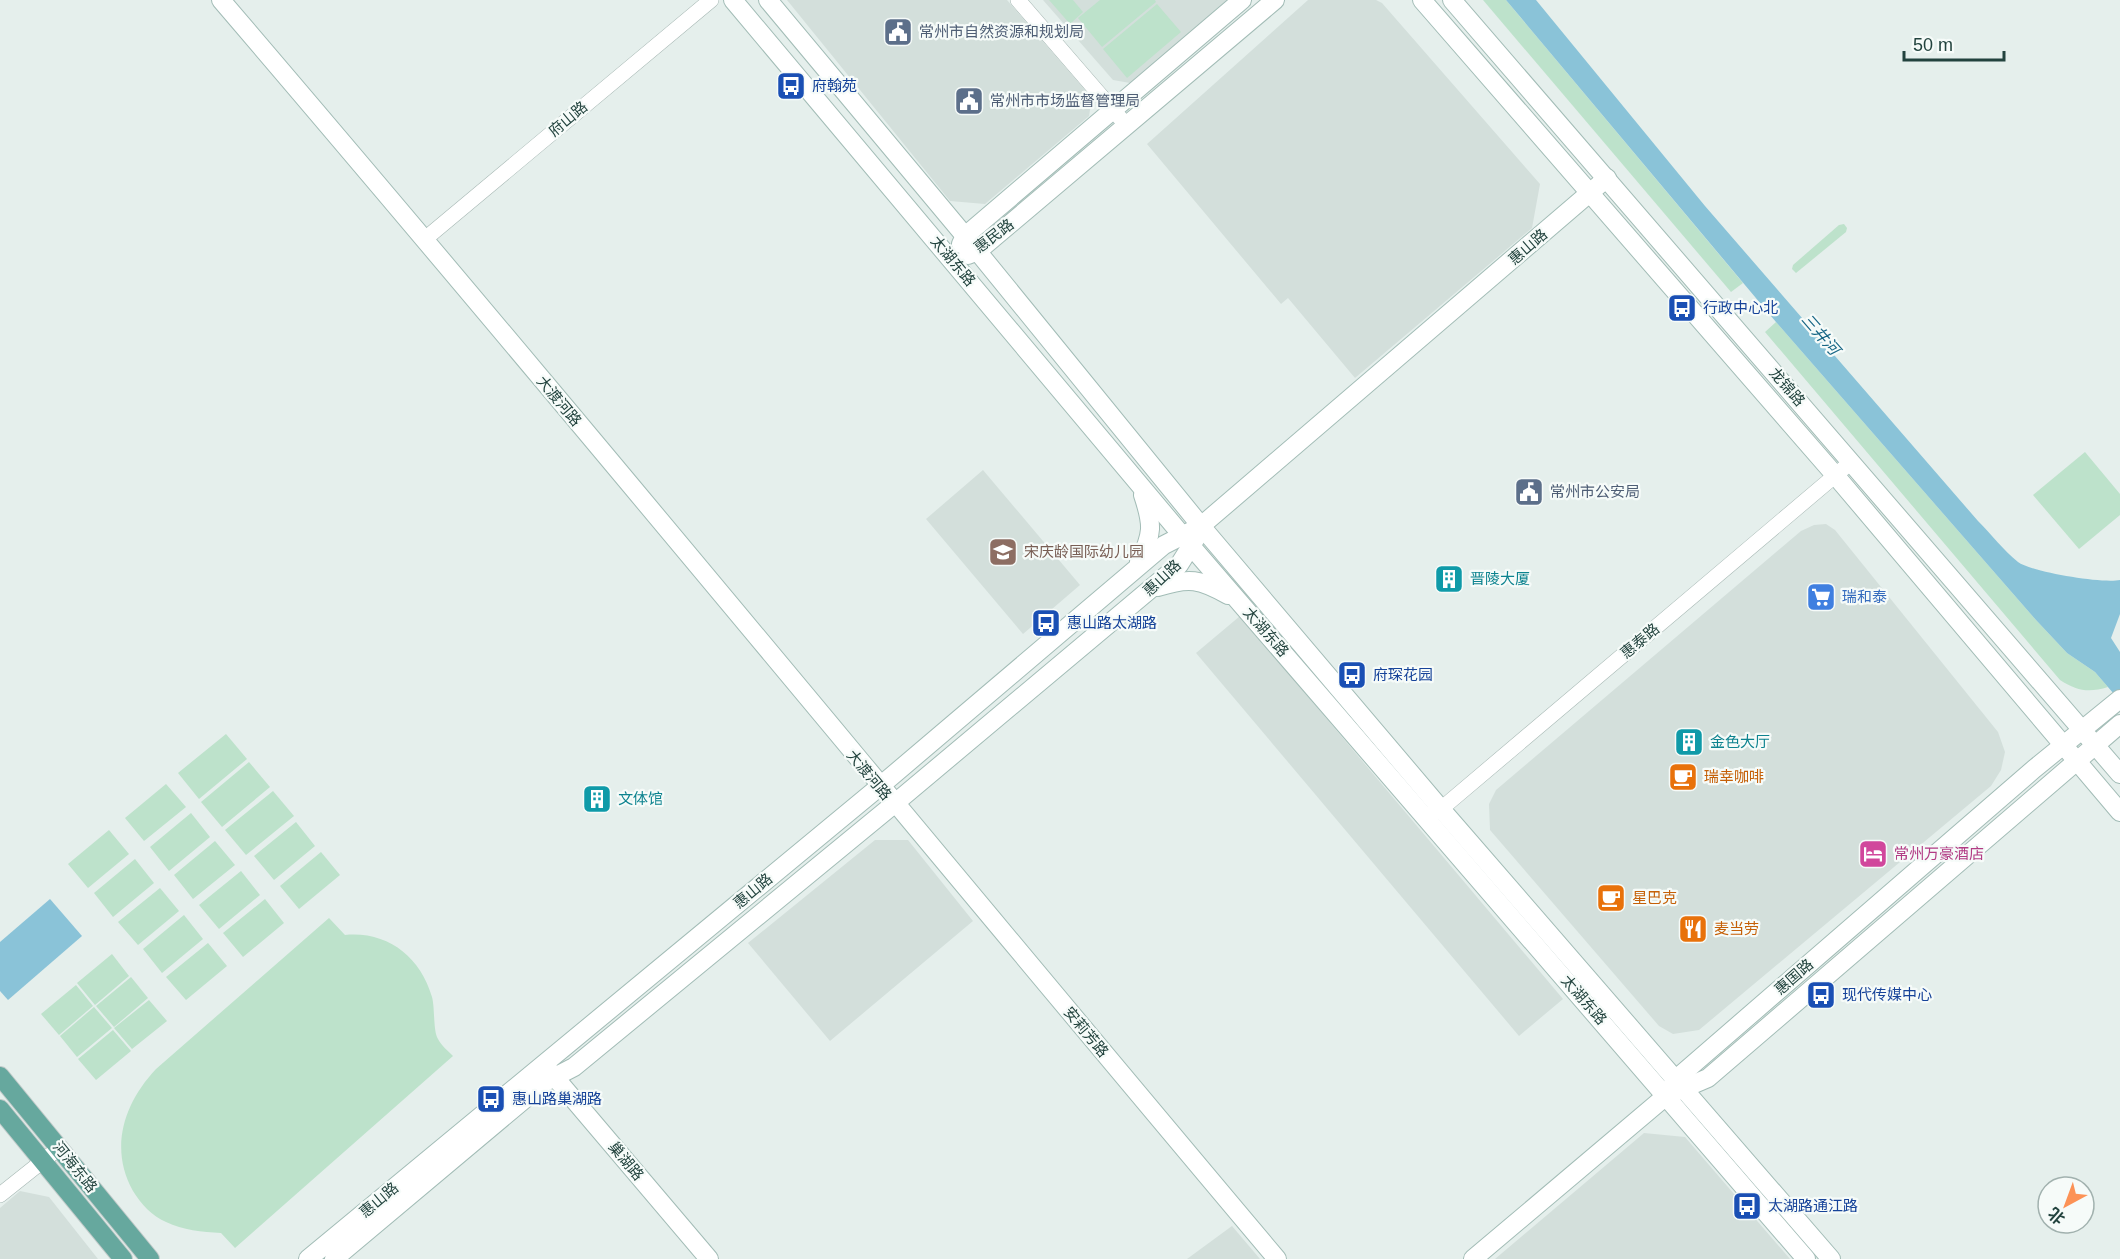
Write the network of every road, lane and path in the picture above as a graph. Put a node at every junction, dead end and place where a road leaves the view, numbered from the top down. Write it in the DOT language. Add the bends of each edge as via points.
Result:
graph roads {
  1 [pos="221,0"];
  2 [pos="711,0"];
  3 [pos="733,0"];
  4 [pos="768,0"];
  5 [pos="1018,0"];
  6 [pos="1242,0"];
  7 [pos="1275,0"];
  8 [pos="1422,0"];
  9 [pos="1452,0"];
  10 [pos="1113,110"];
  11 [pos="1127,126"];
  12 [pos="1607,178"];
  13 [pos="1591,193"];
  14 [pos="965,236"];
  15 [pos="425,239"];
  16 [pos="978,251"];
  17 [pos="952,260"];
  18 [pos="1851,462"];
  19 [pos="1835,475"];
  20 [pos="1138,482"];
  21 [pos="1201,526"];
  22 [pos="1187,541"];
  23 [pos="1134,571"];
  24 [pos="1151,589"];
  25 [pos="1240,602"];
  26 [pos="2118,701"];
  27 [pos="2120,724"];
  28 [pos="2083,730"];
  29 [pos="2064,744"];
  30 [pos="2096,745"];
  31 [pos="2077,760"];
  32 [pos="2120,774"];
  33 [pos="879,787"];
  34 [pos="894,804"];
  35 [pos="2120,812"];
  36 [pos="1434,813"];
  37 [pos="549,1070"];
  38 [pos="0,1076"];
  39 [pos="1680,1084"];
  40 [pos="1666,1096"];
  41 [pos="0,1109"];
  42 [pos="59,1148"];
  43 [pos="42,1161"];
  44 [pos="0,1195"];
  45 [pos="123,1259"];
  46 [pos="150,1259"];
  47 [pos="308,1259"];
  48 [pos="334,1259"];
  49 [pos="709,1259"];
  50 [pos="1277,1259"];
  51 [pos="1473,1259"];
  52 [pos="1806,1259"];
  53 [pos="1831,1259"];
  1 -- 15 [label="street, 大渡河路"];
  2 -- 15 [label="street, 府山路"];
  3 -- 17 [label="street, 太湖东路"];
  4 -- 14 [label="street, 太湖东路"];
  5 -- 10 [label="street"];
  6 -- 10 [label="street, 惠民路"];
  7 -- 11 [label="street, 惠民路"];
  8 -- 13 [label="street, 龙锦路"];
  9 -- 12 [label="street, 龙锦路"];
  10 -- 11 [label="street"];
  10 -- 14 [label="street, 惠民路"];
  11 -- 16 [label="street, 惠民路"];
  12 -- 13 [label="street, 惠山路"];
  12 -- 18 [label="street, 龙锦路"];
  13 -- 19 [label="street, 龙锦路"];
  13 -- 21 [label="street, 惠山路"];
  14 -- 16 [label="street, 太湖东路"];
  14 -- 17 [label="street, 惠民路"];
  15 -- 33 [label="street, 大渡河路"];
  16 -- 17 [label="street, 惠民路"];
  16 -- 21 [label="street, 太湖东路"];
  17 -- 20 [label="street, 太湖东路"];
  18 -- 19 [label="street, 惠泰路"];
  18 -- 28 [label="street, 龙锦路"];
  19 -- 29 [label="street, 龙锦路"];
  19 -- 36 [label="street, 惠泰路"];
  20 -- 22 [label="street, 太湖东路"];
  20 -- 23 [label="street" via="1151,517 1151,538"];
  21 -- 22 [label="street, 惠山路"];
  21 -- 36 [label="street, 太湖东路"];
  22 -- 23 [label="street, 惠山路" via="1164,545"];
  22 -- 24 [label="street, 惠山路" via="1179,565"];
  22 -- 25 [label="street, 太湖东路"];
  23 -- 33 [label="street, 惠山路"];
  24 -- 25 [label="street" via="1183,579 1207,583"];
  24 -- 34 [label="street, 惠山路"];
  25 -- 36 [label="street, 太湖东路"];
  26 -- 28 [label="street, 惠国路"];
  27 -- 30 [label="street"];
  28 -- 29 [label="street, 惠国路"];
  28 -- 30 [label="street, 龙锦路"];
  29 -- 31 [label="street, 龙锦路"];
  29 -- 39 [label="street, 惠国路"];
  30 -- 31 [label="street"];
  30 -- 32 [label="street, 龙锦路"];
  31 -- 35 [label="street, 龙锦路"];
  31 -- 39 [label="street" via="1708,1078"];
  33 -- 34 [label="street, 大渡河路"];
  33 -- 37 [label="street, 惠山路"];
  34 -- 37 [label="street, 惠山路" via="574,1067"];
  34 -- 50 [label="street, 安莉芳路"];
  36 -- 39 [label="street, 太湖东路"];
  36 -- 40 [label="street, 太湖东路"];
  37 -- 47 [label="street, 惠山路"];
  37 -- 48 [label="street, 惠山路" via="545,1082"];
  37 -- 49 [label="street, 巢湖路"];
  38 -- 42 [label="main road, 河海东路"];
  39 -- 40 [label="street, 惠国路"];
  39 -- 53 [label="street, 太湖东路"];
  40 -- 51 [label="street, 惠国路"];
  40 -- 52 [label="street, 太湖东路"];
  41 -- 43 [label="main road, 河海东路"];
  42 -- 43 [label="street"];
  42 -- 46 [label="main road, 河海东路"];
  43 -- 44 [label="street"];
  43 -- 45 [label="main road, 河海东路"];
}
